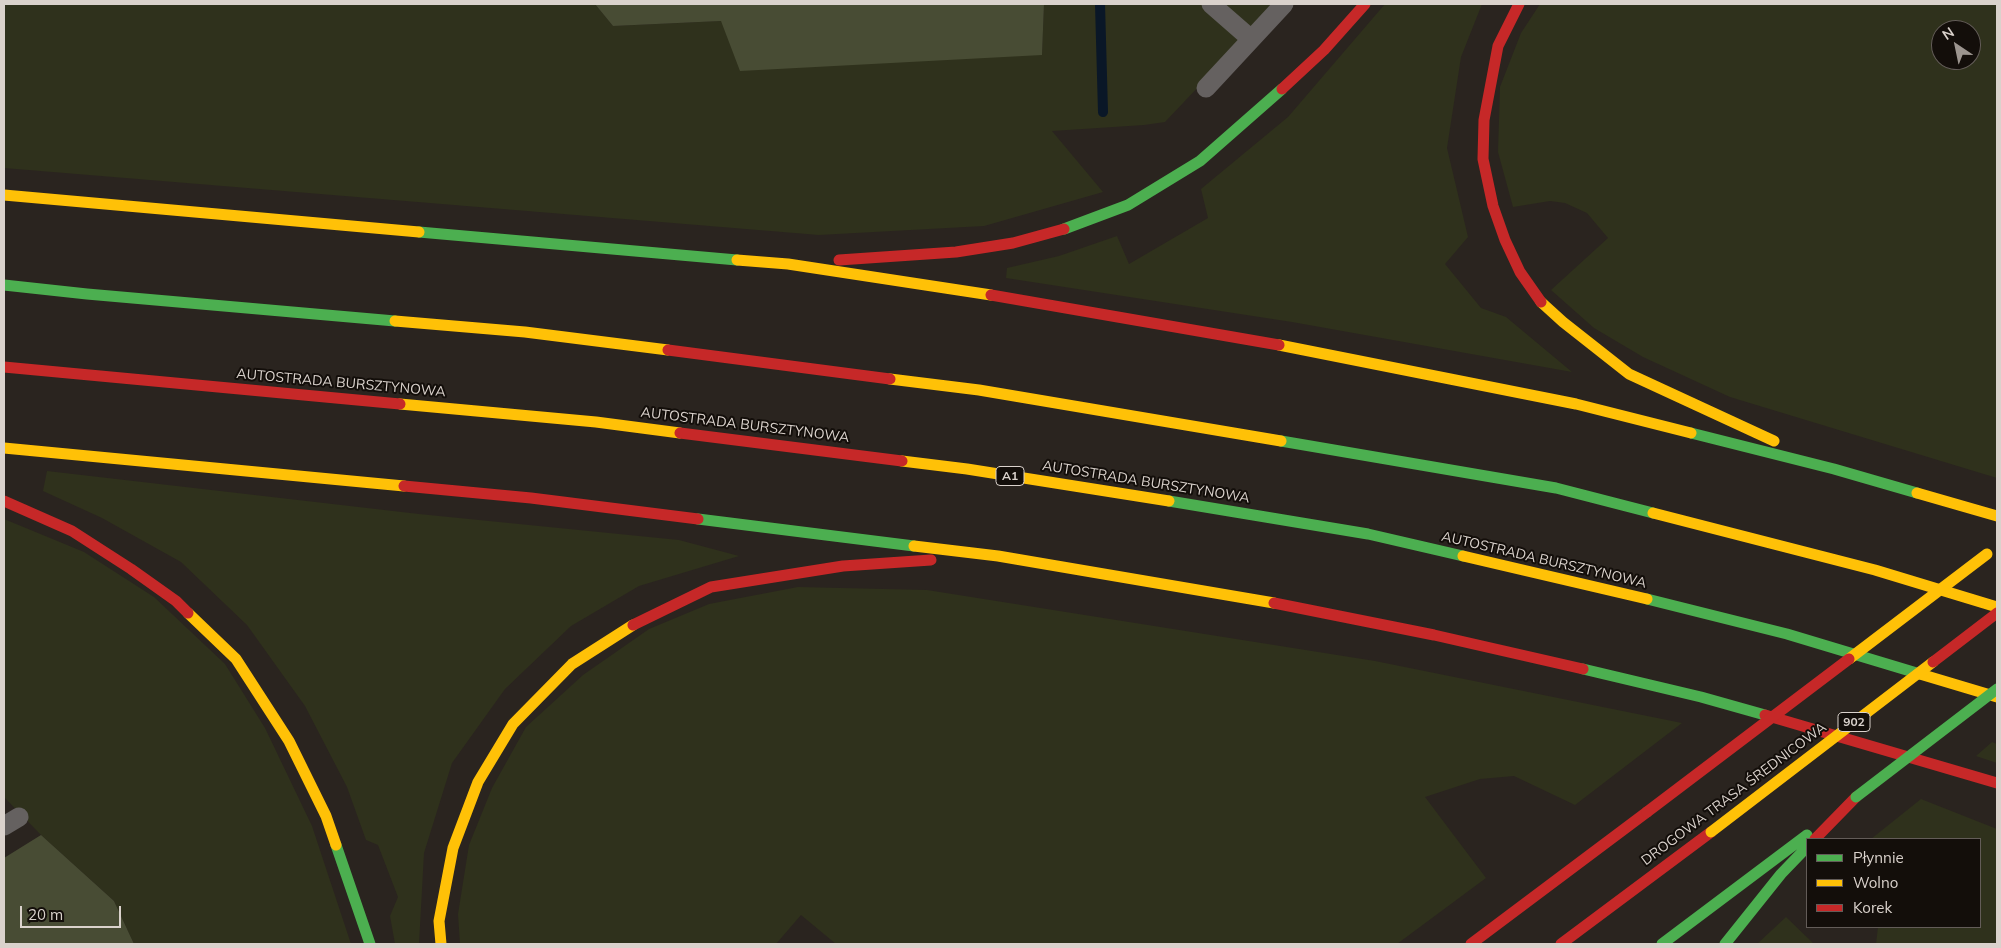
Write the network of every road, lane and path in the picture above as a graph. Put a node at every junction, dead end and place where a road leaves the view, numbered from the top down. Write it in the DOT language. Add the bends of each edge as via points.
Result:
graph roads {
  1 [pos="1211,4"];
  2 [pos="1284,4"];
  3 [pos="1365,4"];
  4 [pos="1519,4"];
  5 [pos="1251,39"];
  6 [pos="1206,88"];
  7 [pos="4,195"];
  8 [pos="788,264"];
  9 [pos="4,284"];
  10 [pos="4,367"];
  11 [pos="4,448"];
  12 [pos="1834,469"];
  13 [pos="4,501"];
  14 [pos="1997,516"];
  15 [pos="1997,545"];
  16 [pos="998,556"];
  17 [pos="1997,607"];
  18 [pos="1997,613"];
  19 [pos="1997,689"];
  20 [pos="1997,697"];
  21 [pos="1970,775"];
  22 [pos="1997,783"];
  23 [pos="1997,790"];
  24 [pos="1856,797"];
  25 [pos="1816,838"];
  26 [pos="1806,848"];
  27 [pos="370,944"];
  28 [pos="441,944"];
  29 [pos="1471,944"];
  30 [pos="1561,944"];
  31 [pos="1662,944"];
  32 [pos="1725,944"];
  1 -- 5 [label="lane"];
  2 -- 5 [label="lane"];
  3 -- 8 [label="main road" via="1324,50 1200,161 1128,205 1080,224 1012,243 956,252"];
  4 -- 12 [label="main road" via="1498,46 1484,120 1483,159 1493,206 1520,272 1542,303 1629,374"];
  5 -- 6 [label="lane"];
  7 -- 8 [label="main road"];
  8 -- 12 [label="main road" via="1040,302 1310,351 1576,404"];
  9 -- 17 [label="main road" via="525,332 979,390 1556,488 1875,570"];
  10 -- 20 [label="main road, AUTOSTRADA BURSZTYNOWA / A1" via="596,422 967,469 1103,490 1368,534 1565,579 1787,634"];
  11 -- 16 [label="main road" via="531,498"];
  12 -- 14 [label="main road"];
  13 -- 27 [label="main road" via="72,531 131,569 176,601 236,659 289,741 326,816"];
  15 -- 29 [label="main road, bridge"];
  16 -- 21 [label="main road" via="1254,599 1444,637 1701,697"];
  16 -- 28 [label="main road" via="843,566 711,587 631,626 572,664 513,724 478,782 453,848 439,921"];
  18 -- 30 [label="main road, DROGOWA TRASA ŚREDNICOWA / 902, bridge"];
  19 -- 24 [label="main road, bridge"];
  21 -- 22 [label="main road"];
  21 -- 23 [label="main road"];
  24 -- 25 [label="main road"];
  24 -- 31 [label="main road"];
  26 -- 32 [label="main road"];
}
